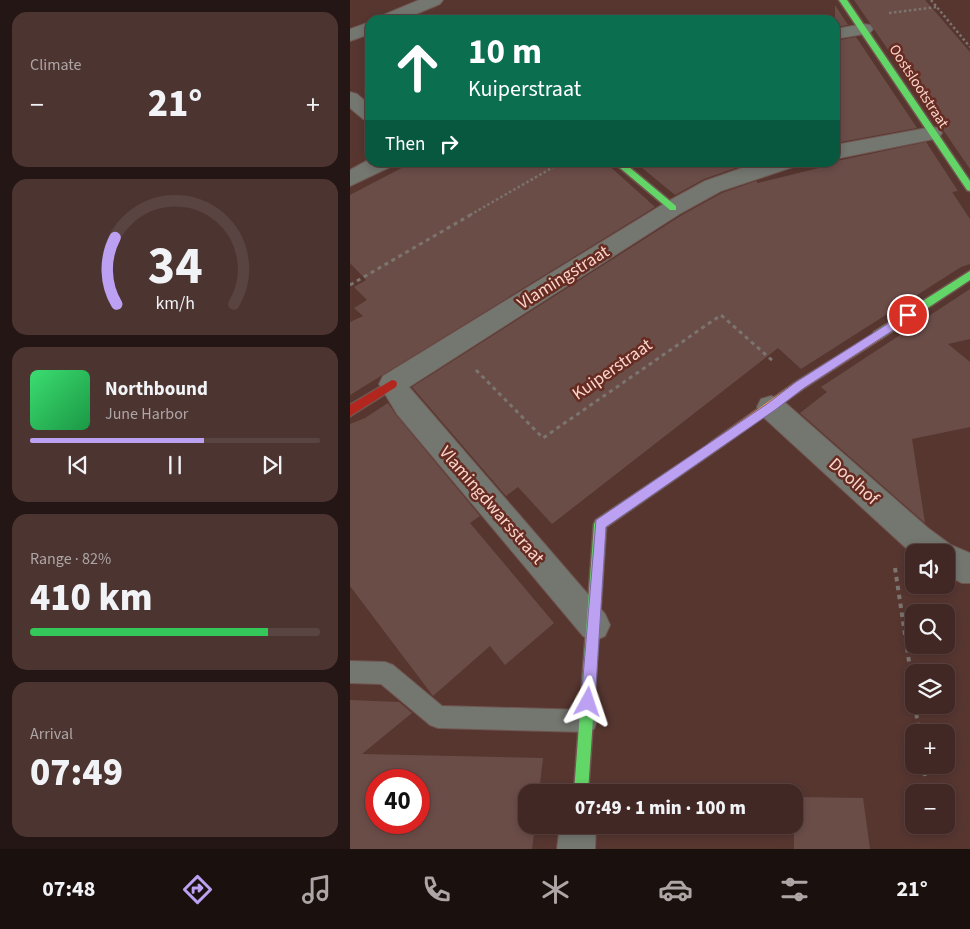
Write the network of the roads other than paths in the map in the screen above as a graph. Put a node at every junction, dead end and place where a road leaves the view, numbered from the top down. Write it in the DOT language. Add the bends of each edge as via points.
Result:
graph roads {
  1 [pos="434,0"];
  2 [pos="843,0"];
  3 [pos="399,15"];
  4 [pos="860,24"];
  5 [pos="365,29"];
  6 [pos="840,32"];
  7 [pos="350,36"];
  8 [pos="350,98"];
  9 [pos="365,110"];
  10 [pos="932,133"];
  11 [pos="840,151"];
  12 [pos="373,167"];
  13 [pos="623,167"];
  14 [pos="768,167"];
  15 [pos="350,179"];
  16 [pos="970,188"];
  17 [pos="673,208"];
  18 [pos="970,275"];
  19 [pos="392,384"];
  20 [pos="771,407"];
  21 [pos="350,411"];
  22 [pos="927,544"];
  23 [pos="955,563"];
  24 [pos="970,568"];
  25 [pos="594,625"];
  26 [pos="350,672"];
  27 [pos="586,721"];
  28 [pos="582,784"];
  29 [pos="577,834"];
  30 [pos="576,849"];
  1 -- 3 [label="street"];
  2 -- 4 [label="street, Oostslootstraat"];
  4 -- 6 [label="street"];
  4 -- 10 [label="street, Oostslootstraat"];
  5 -- 7 [label="street"];
  8 -- 9 [label="street"];
  10 -- 11 [label="street"];
  10 -- 16 [label="street, Oostslootstraat"];
  12 -- 15 [label="street"];
  13 -- 17 [label="street"];
  14 -- 17 [label="street, Vlamingstraat" via="713,186"];
  17 -- 19 [label="street, Vlamingstraat"];
  18 -- 20 [label="street"];
  19 -- 21 [label="street, Vlamingstraat"];
  19 -- 25 [label="street, Vlamingdwarsstraat" via="407,406"];
  20 -- 22 [label="street, Doolhof"];
  20 -- 25 [label="street" via="600,524"];
  23 -- 24 [label="street"];
  25 -- 27 [label="street"];
  26 -- 27 [label="lane" via="385,673 438,718"];
  27 -- 28 [label="street"];
  29 -- 30 [label="street"];
}
